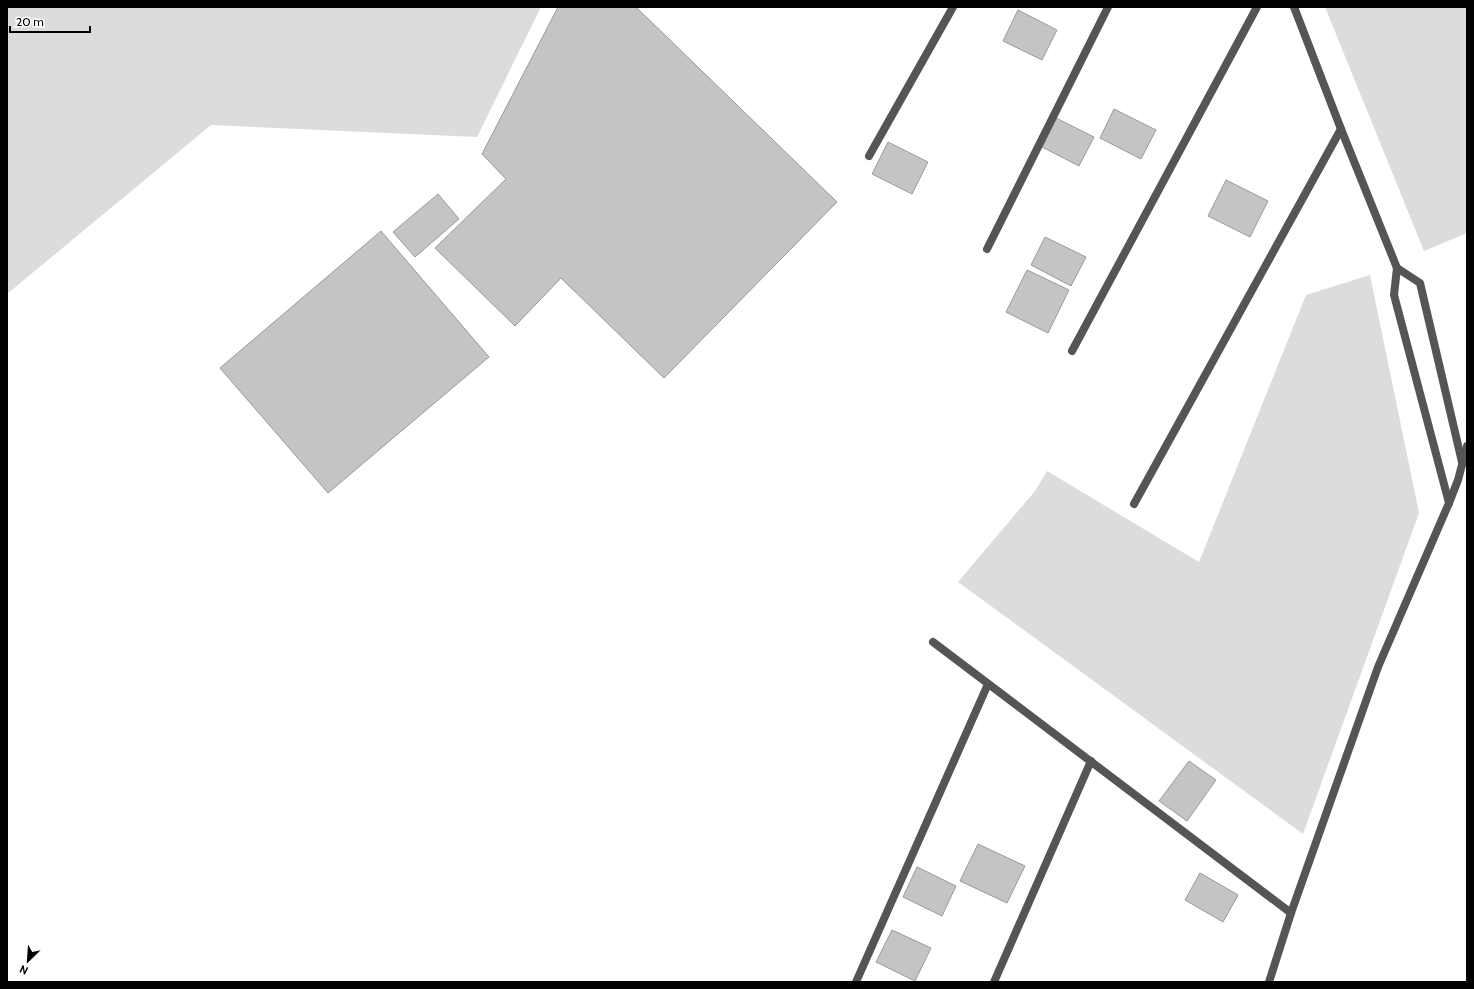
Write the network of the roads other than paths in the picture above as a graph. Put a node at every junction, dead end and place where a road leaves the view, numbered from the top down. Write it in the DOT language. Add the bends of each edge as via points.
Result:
graph roads {
  1 [pos="953,7"];
  2 [pos="1108,7"];
  3 [pos="1257,7"];
  4 [pos="1294,7"];
  5 [pos="1341,129"];
  6 [pos="869,156"];
  7 [pos="986,249"];
  8 [pos="1397,268"];
  9 [pos="1072,351"];
  10 [pos="1467,446"];
  11 [pos="1462,463"];
  12 [pos="1450,503"];
  13 [pos="1134,504"];
  14 [pos="933,642"];
  15 [pos="988,684"];
  16 [pos="1091,761"];
  17 [pos="1291,913"];
  18 [pos="856,982"];
  19 [pos="994,982"];
  20 [pos="1269,982"];
  1 -- 6 [label="street"];
  2 -- 7 [label="street"];
  3 -- 9 [label="street"];
  4 -- 5 [label="street"];
  5 -- 8 [label="street"];
  5 -- 13 [label="street"];
  8 -- 11 [label="street" via="1420,283"];
  8 -- 12 [label="street" via="1394,295"];
  10 -- 11 [label="street"];
  11 -- 12 [label="street"];
  12 -- 17 [label="street" via="1378,667"];
  14 -- 15 [label="street"];
  15 -- 16 [label="street"];
  15 -- 18 [label="street"];
  16 -- 17 [label="street"];
  16 -- 19 [label="street"];
  17 -- 20 [label="street"];
}
